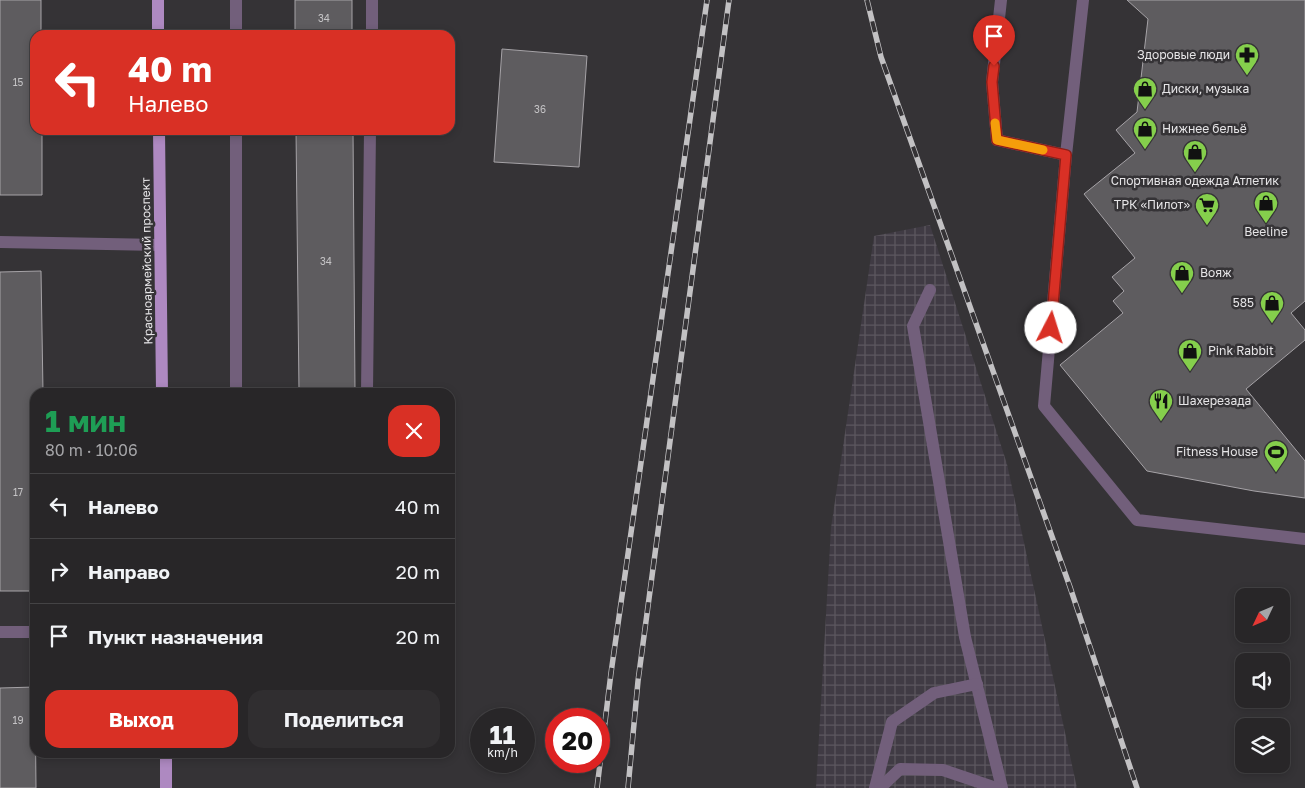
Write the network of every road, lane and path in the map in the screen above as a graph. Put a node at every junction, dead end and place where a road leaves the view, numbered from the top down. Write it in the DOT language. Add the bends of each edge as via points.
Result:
graph roads {
  1 [pos="158,0"];
  2 [pos="236,0"];
  3 [pos="372,0"];
  4 [pos="1001,0"];
  5 [pos="1083,0"];
  6 [pos="158,30"];
  7 [pos="236,30"];
  8 [pos="372,30"];
  9 [pos="159,135"];
  10 [pos="236,135"];
  11 [pos="370,135"];
  12 [pos="1066,155"];
  13 [pos="0,242"];
  14 [pos="160,245"];
  15 [pos="930,290"];
  16 [pos="162,388"];
  17 [pos="236,388"];
  18 [pos="367,388"];
  19 [pos="1305,539"];
  20 [pos="0,632"];
  21 [pos="30,632"];
  22 [pos="977,684"];
  23 [pos="166,758"];
  24 [pos="166,788"];
  25 [pos="875,788"];
  26 [pos="880,788"];
  27 [pos="996,788"];
  28 [pos="1002,788"];
  1 -- 6 [label="main road"];
  2 -- 7 [label="lane"];
  3 -- 8 [label="lane"];
  4 -- 12 [label="lane" via="992,82 997,140"];
  5 -- 12 [label="lane"];
  9 -- 14 [label="main road, Красноармейский проспект"];
  10 -- 17 [label="lane"];
  11 -- 18 [label="lane"];
  12 -- 19 [label="lane" via="1044,406 1137,520"];
  13 -- 14 [label="lane"];
  14 -- 16 [label="main road, Красноармейский проспект"];
  15 -- 22 [label="lane" via="913,326 965,637"];
  20 -- 21 [label="lane"];
  22 -- 25 [label="lane" via="934,694 892,722"];
  22 -- 28 [label="lane"];
  23 -- 24 [label="main road"];
  26 -- 27 [label="lane" via="900,769 944,770"];
}
